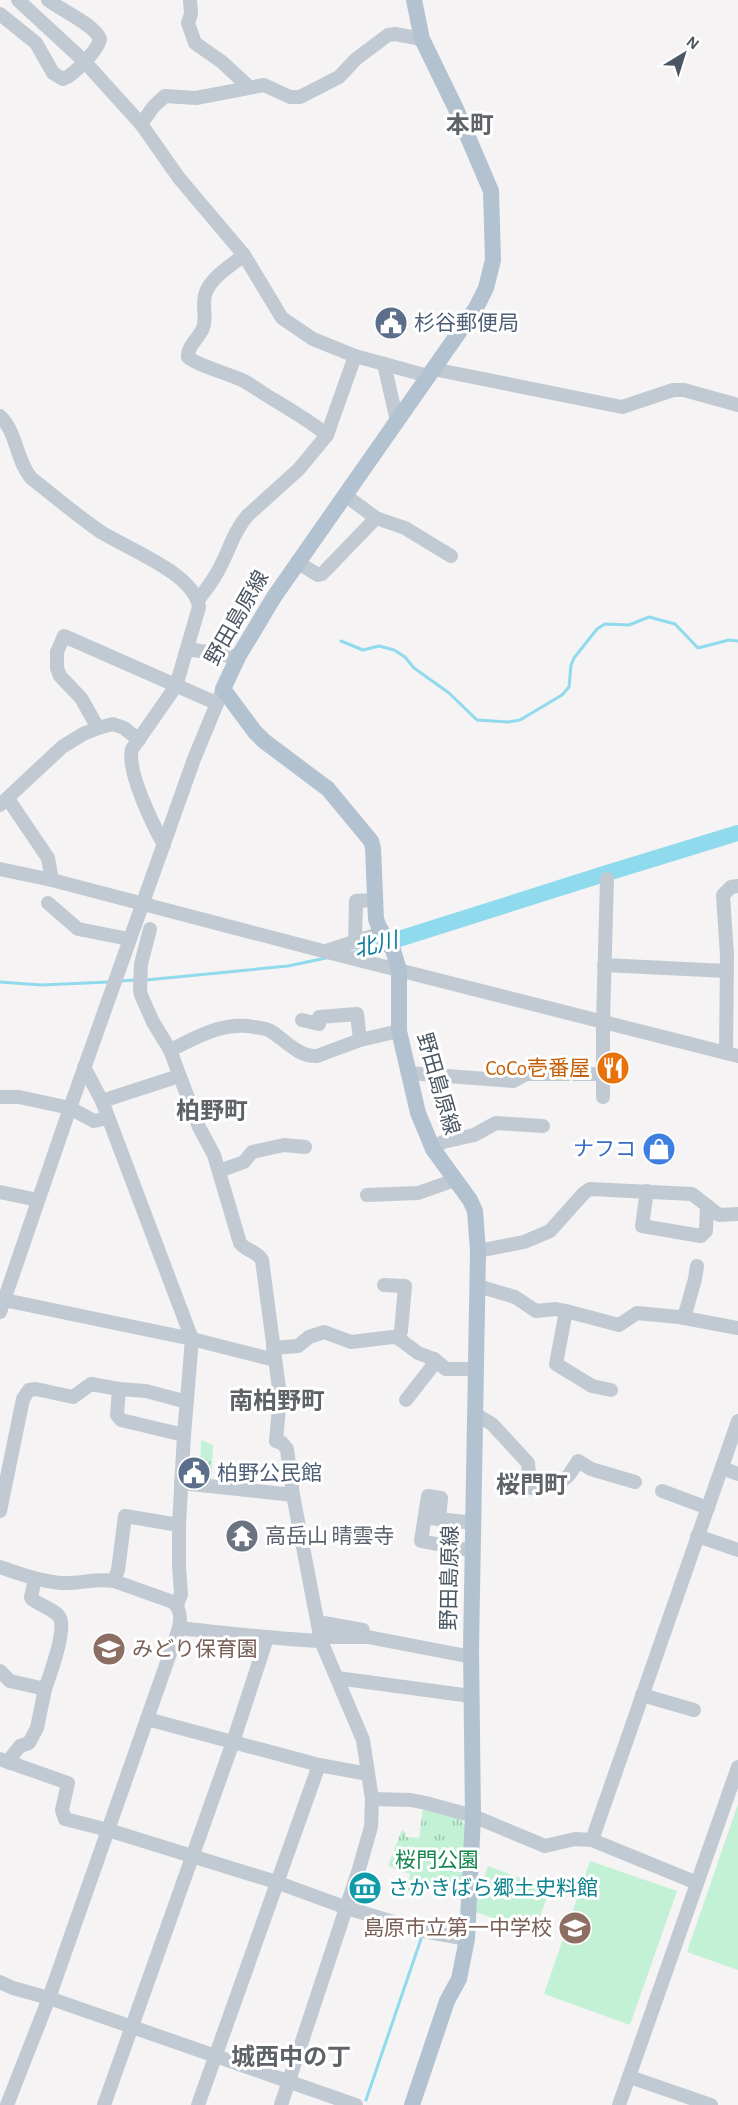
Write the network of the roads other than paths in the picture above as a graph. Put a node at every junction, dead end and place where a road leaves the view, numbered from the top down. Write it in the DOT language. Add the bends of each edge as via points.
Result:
graph roads {
  1 [pos="48,0"];
  2 [pos="190,0"];
  3 [pos="414,0"];
  4 [pos="19,2"];
  5 [pos="0,14"];
  6 [pos="422,39"];
  7 [pos="84,61"];
  8 [pos="249,87"];
  9 [pos="141,124"];
  10 [pos="244,255"];
  11 [pos="355,356"];
  12 [pos="384,364"];
  13 [pos="430,373"];
  14 [pos="738,405"];
  15 [pos="0,416"];
  16 [pos="397,421"];
  17 [pos="327,435"];
  18 [pos="345,495"];
  19 [pos="376,518"];
  20 [pos="451,556"];
  21 [pos="297,562"];
  22 [pos="198,600"];
  23 [pos="187,649"];
  24 [pos="238,657"];
  25 [pos="176,686"];
  26 [pos="219,696"];
  27 [pos="98,728"];
  28 [pos="139,740"];
  29 [pos="4,802"];
  30 [pos="164,845"];
  31 [pos="0,868"];
  32 [pos="607,879"];
  33 [pos="52,880"];
  34 [pos="738,886"];
  35 [pos="375,900"];
  36 [pos="48,903"];
  37 [pos="142,904"];
  38 [pos="150,929"];
  39 [pos="386,938"];
  40 [pos="129,939"];
  41 [pos="355,942"];
  42 [pos="325,952"];
  43 [pos="732,956"];
  44 [pos="121,965"];
  45 [pos="604,965"];
  46 [pos="399,970"];
  47 [pos="727,971"];
  48 [pos="140,973"];
  49 [pos="733,1017"];
  50 [pos="302,1020"];
  51 [pos="603,1022"];
  52 [pos="399,1031"];
  53 [pos="360,1040"];
  54 [pos="170,1050"];
  55 [pos="732,1055"];
  56 [pos="84,1067"];
  57 [pos="408,1073"];
  58 [pos="603,1074"];
  59 [pos="179,1076"];
  60 [pos="0,1097"];
  61 [pos="603,1097"];
  62 [pos="102,1101"];
  63 [pos="70,1108"];
  64 [pos="108,1118"];
  65 [pos="543,1126"];
  66 [pos="305,1147"];
  67 [pos="433,1149"];
  68 [pos="219,1171"];
  69 [pos="455,1180"];
  70 [pos="646,1191"];
  71 [pos="0,1192"];
  72 [pos="367,1195"];
  73 [pos="38,1200"];
  74 [pos="707,1206"];
  75 [pos="738,1214"];
  76 [pos="478,1251"];
  77 [pos="696,1266"];
  78 [pos="384,1285"];
  79 [pos="478,1286"];
  80 [pos="1,1303"];
  81 [pos="566,1311"];
  82 [pos="684,1318"];
  83 [pos="738,1328"];
  84 [pos="398,1338"];
  85 [pos="192,1339"];
  86 [pos="274,1354"];
  87 [pos="434,1359"];
  88 [pos="476,1369"];
  89 [pos="119,1389"];
  90 [pos="611,1390"];
  91 [pos="406,1400"];
  92 [pos="187,1402"];
  93 [pos="475,1414"];
  94 [pos="738,1421"];
  95 [pos="184,1435"];
  96 [pos="722,1468"];
  97 [pos="738,1474"];
  98 [pos="635,1482"];
  99 [pos="181,1483"];
  100 [pos="662,1491"];
  101 [pos="1,1493"];
  102 [pos="293,1495"];
  103 [pos="708,1508"];
  104 [pos="0,1510"];
  105 [pos="474,1523"];
  106 [pos="179,1525"];
  107 [pos="697,1536"];
  108 [pos="738,1550"];
  109 [pos="473,1551"];
  110 [pos="0,1567"];
  111 [pos="34,1579"];
  112 [pos="114,1581"];
  113 [pos="177,1605"];
  114 [pos="318,1622"];
  115 [pos="179,1628"];
  116 [pos="267,1638"];
  117 [pos="321,1641"];
  118 [pos="472,1653"];
  119 [pos="0,1671"];
  120 [pos="337,1678"];
  121 [pos="45,1689"];
  122 [pos="642,1695"];
  123 [pos="471,1696"];
  124 [pos="694,1710"];
  125 [pos="147,1719"];
  126 [pos="233,1742"];
  127 [pos="5,1761"];
  128 [pos="319,1765"];
  129 [pos="738,1767"];
  130 [pos="368,1774"];
  131 [pos="735,1787"];
  132 [pos="372,1799"];
  133 [pos="472,1816"];
  134 [pos="108,1830"];
  135 [pos="592,1840"];
  136 [pos="192,1857"];
  137 [pos="276,1882"];
  138 [pos="697,1883"];
  139 [pos="347,1908"];
  140 [pos="467,1939"];
  141 [pos="0,1982"];
  142 [pos="49,1998"];
  143 [pos="131,2027"];
  144 [pos="215,2056"];
  145 [pos="630,2077"];
  146 [pos="290,2082"];
  147 [pos="7,2105"];
  148 [pos="104,2105"];
  149 [pos="198,2105"];
  150 [pos="281,2105"];
  151 [pos="356,2105"];
  152 [pos="412,2105"];
  153 [pos="619,2105"];
  154 [pos="711,2105"];
  1 -- 7 [label="street" via="99,35 98,47"];
  2 -- 8 [label="street" via="188,23 195,43"];
  3 -- 6 [label="main road, 野田島原線"];
  4 -- 5 [label="street"];
  4 -- 7 [label="street"];
  5 -- 7 [label="street" via="36,43 58,77 68,77"];
  6 -- 8 [label="street" via="388,35 339,77 300,97 290,97 264,85"];
  6 -- 13 [label="main road, 野田島原線" via="491,191 493,221 493,260 486,288"];
  7 -- 9 [label="street"];
  8 -- 9 [label="street" via="196,98 165,96"];
  9 -- 10 [label="street" via="179,178"];
  10 -- 11 [label="street" via="282,318 313,339"];
  10 -- 17 [label="street" via="207,289 203,327 188,357 243,381"];
  11 -- 12 [label="street"];
  11 -- 17 [label="street"];
  12 -- 13 [label="street"];
  12 -- 16 [label="street"];
  13 -- 14 [label="street" via="622,407 673,390"];
  13 -- 16 [label="main road, 野田島原線"];
  15 -- 22 [label="street" via="9,426 31,478 99,531 151,558"];
  16 -- 18 [label="main road, 野田島原線"];
  17 -- 22 [label="street" via="299,469 239,525 216,575"];
  18 -- 19 [label="street"];
  18 -- 21 [label="main road, 野田島原線"];
  19 -- 20 [label="street" via="405,528"];
  19 -- 21 [label="street" via="322,574"];
  21 -- 24 [label="main road, 野田島原線"];
  22 -- 23 [label="street"];
  23 -- 24 [label="street"];
  23 -- 25 [label="street"];
  24 -- 26 [label="main road, 野田島原線"];
  25 -- 26 [label="street"];
  25 -- 27 [label="street" via="64,636 57,652 57,668"];
  25 -- 28 [label="street"];
  26 -- 30 [label="street"];
  26 -- 35 [label="main road, 野田島原線" via="264,741 321,783 367,835 373,848"];
  27 -- 28 [label="street" via="118,725"];
  27 -- 29 [label="street" via="62,747"];
  28 -- 30 [label="street" via="130,755 133,772"];
  29 -- 33 [label="street" via="48,858"];
  30 -- 37 [label="street"];
  31 -- 33 [label="street"];
  32 -- 45 [label="street"];
  33 -- 37 [label="street"];
  34 -- 43 [label="street" via="730,886 723,896"];
  35 -- 39 [label="main road, 野田島原線" via="376,919"];
  35 -- 41 [label="street" via="356,901"];
  36 -- 40 [label="street" via="78,929"];
  37 -- 40 [label="street"];
  37 -- 42 [label="street"];
  38 -- 48 [label="street"];
  39 -- 41 [label="street" via="364,937"];
  39 -- 46 [label="main road, 野田島原線"];
  40 -- 44 [label="street"];
  41 -- 42 [label="street"];
  42 -- 46 [label="street"];
  43 -- 47 [label="street"];
  44 -- 48 [label="street"];
  44 -- 56 [label="street"];
  45 -- 47 [label="street"];
  45 -- 51 [label="street"];
  46 -- 51 [label="street"];
  46 -- 52 [label="main road, 野田島原線"];
  47 -- 49 [label="street"];
  48 -- 54 [label="street" via="141,995"];
  49 -- 55 [label="street"];
  50 -- 53 [label="street" via="319,1024 319,1017 357,1014"];
  51 -- 55 [label="street"];
  51 -- 58 [label="street"];
  52 -- 53 [label="street"];
  52 -- 57 [label="main road, 野田島原線"];
  53 -- 54 [label="street" via="310,1056 266,1029 228,1025"];
  54 -- 59 [label="street"];
  56 -- 62 [label="street"];
  56 -- 63 [label="street"];
  57 -- 58 [label="street" via="513,1081 526,1074"];
  57 -- 67 [label="main road, 野田島原線"];
  58 -- 61 [label="street"];
  59 -- 62 [label="street"];
  59 -- 68 [label="street"];
  60 -- 63 [label="street"];
  62 -- 64 [label="street"];
  63 -- 64 [label="street" via="94,1121"];
  63 -- 73 [label="street"];
  64 -- 85 [label="street"];
  65 -- 67 [label="street" via="496,1122 474,1135 443,1142"];
  66 -- 68 [label="street" via="284,1145 252,1152 244,1162"];
  67 -- 69 [label="main road, 野田島原線"];
  68 -- 86 [label="street" via="240,1243 262,1260"];
  69 -- 72 [label="street" via="418,1193"];
  69 -- 76 [label="main road, 野田島原線" via="475,1211"];
  70 -- 74 [label="street" via="692,1194"];
  70 -- 74 [label="street" via="642,1226 701,1236 706,1231"];
  70 -- 76 [label="street" via="590,1189 550,1232 524,1242"];
  71 -- 73 [label="street"];
  73 -- 80 [label="street"];
  74 -- 75 [label="street" via="719,1215"];
  76 -- 79 [label="main road, 野田島原線"];
  77 -- 82 [label="street"];
  78 -- 84 [label="street" via="405,1286"];
  79 -- 81 [label="street" via="515,1297 536,1311"];
  79 -- 88 [label="main road, 野田島原線"];
  80 -- 85 [label="street"];
  81 -- 82 [label="street" via="619,1325 637,1312"];
  81 -- 90 [label="street" via="556,1364 592,1386"];
  82 -- 83 [label="street"];
  84 -- 86 [label="street" via="351,1342 324,1332"];
  84 -- 87 [label="street"];
  85 -- 86 [label="street"];
  85 -- 92 [label="street"];
  86 -- 102 [label="street" via="280,1396 276,1441 287,1449"];
  87 -- 88 [label="street" via="450,1370"];
  87 -- 91 [label="street"];
  88 -- 93 [label="main road, 野田島原線"];
  89 -- 92 [label="street" via="146,1391"];
  89 -- 95 [label="street" via="117,1415 121,1420"];
  89 -- 101 [label="street" via="91,1384 73,1397 29,1390 23,1399"];
  92 -- 95 [label="street"];
  93 -- 98 [label="street" via="492,1424 526,1460 532,1488 561,1482 578,1461 591,1469"];
  93 -- 105 [label="main road, 野田島原線"];
  94 -- 96 [label="street"];
  95 -- 99 [label="street"];
  96 -- 97 [label="street"];
  96 -- 103 [label="street"];
  99 -- 102 [label="street"];
  99 -- 106 [label="street"];
  100 -- 103 [label="street"];
  101 -- 104 [label="street"];
  102 -- 114 [label="street"];
  103 -- 107 [label="street"];
  105 -- 109 [label="main road, 野田島原線"];
  105 -- 109 [label="street" via="432,1518 421,1541"];
  106 -- 112 [label="street" via="125,1516"];
  106 -- 113 [label="street" via="181,1594"];
  107 -- 108 [label="street"];
  107 -- 122 [label="street"];
  109 -- 118 [label="main road, 野田島原線"];
  110 -- 111 [label="street"];
  111 -- 112 [label="street" via="61,1583"];
  111 -- 121 [label="street" via="32,1599 57,1614 61,1621 58,1647"];
  112 -- 113 [label="street"];
  113 -- 115 [label="street"];
  114 -- 117 [label="street"];
  114 -- 118 [label="street"];
  115 -- 116 [label="street"];
  115 -- 125 [label="street"];
  116 -- 117 [label="street"];
  116 -- 126 [label="street"];
  117 -- 118 [label="street" via="329,1636 368,1637"];
  117 -- 120 [label="street"];
  118 -- 123 [label="main road, 野田島原線"];
  119 -- 121 [label="street" via="10,1681"];
  120 -- 123 [label="street"];
  120 -- 130 [label="street" via="363,1740"];
  121 -- 127 [label="street" via="37,1728 29,1743"];
  122 -- 124 [label="street"];
  122 -- 135 [label="street"];
  123 -- 133 [label="main road, 野田島原線"];
  125 -- 126 [label="street"];
  125 -- 134 [label="street"];
  126 -- 128 [label="street"];
  126 -- 136 [label="street"];
  127 -- 134 [label="street" via="68,1783 62,1810 65,1819"];
  128 -- 130 [label="street"];
  128 -- 137 [label="street"];
  129 -- 131 [label="street"];
  130 -- 132 [label="street"];
  131 -- 138 [label="street"];
  132 -- 133 [label="street" via="411,1800"];
  132 -- 139 [label="street" via="371,1827"];
  133 -- 135 [label="street" via="546,1846 575,1839"];
  133 -- 140 [label="main road, 野田島原線"];
  134 -- 136 [label="street"];
  134 -- 142 [label="street"];
  135 -- 138 [label="street"];
  136 -- 137 [label="street"];
  136 -- 143 [label="street"];
  137 -- 139 [label="street"];
  137 -- 144 [label="street"];
  138 -- 145 [label="street"];
  139 -- 140 [label="street" via="423,1931"];
  139 -- 146 [label="street"];
  140 -- 152 [label="main road, 野田島原線" via="459,1979 447,2001"];
  141 -- 142 [label="street"];
  142 -- 143 [label="street"];
  142 -- 147 [label="street"];
  143 -- 144 [label="street"];
  143 -- 148 [label="street"];
  144 -- 146 [label="street"];
  144 -- 149 [label="street"];
  145 -- 153 [label="street"];
  145 -- 154 [label="street"];
  146 -- 150 [label="street"];
  146 -- 151 [label="street"];
}
